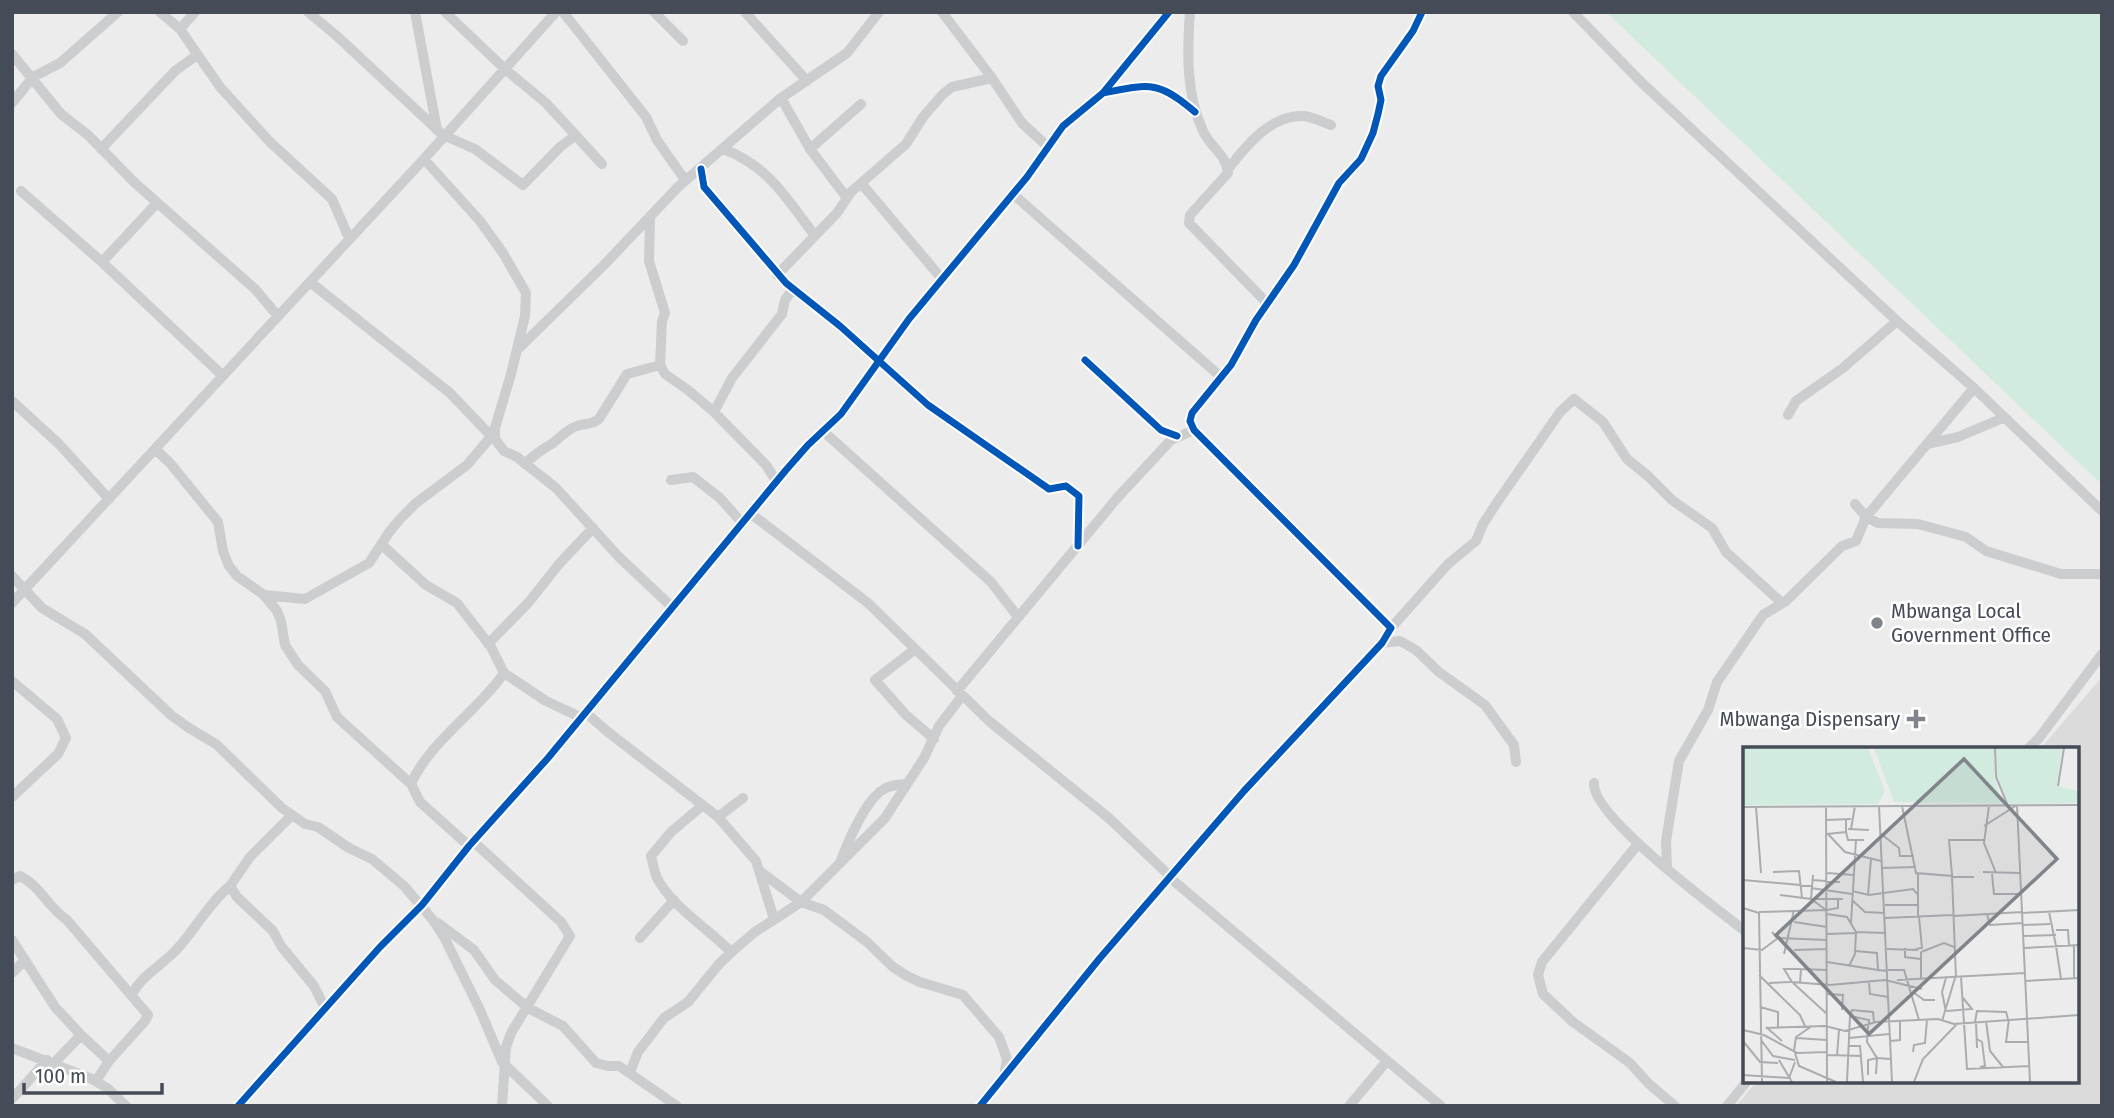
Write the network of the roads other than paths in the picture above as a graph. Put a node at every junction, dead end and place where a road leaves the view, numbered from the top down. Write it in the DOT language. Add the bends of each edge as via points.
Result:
graph roads {
  1 [pos="118,12"];
  2 [pos="160,12"];
  3 [pos="195,12"];
  4 [pos="308,12"];
  5 [pos="415,12"];
  6 [pos="444,12"];
  7 [pos="556,12"];
  8 [pos="563,12"];
  9 [pos="654,12"];
  10 [pos="745,12"];
  11 [pos="878,12"];
  12 [pos="942,12"];
  13 [pos="1169,12"];
  14 [pos="1190,12"];
  15 [pos="1422,12"];
  16 [pos="1573,12"];
  17 [pos="180,29"];
  18 [pos="683,41"];
  19 [pos="12,54"];
  20 [pos="197,55"];
  21 [pos="505,69"];
  22 [pos="33,77"];
  23 [pos="992,78"];
  24 [pos="807,81"];
  25 [pos="1103,93"];
  26 [pos="781,98"];
  27 [pos="12,103"];
  28 [pos="861,104"];
  29 [pos="1195,112"];
  30 [pos="1331,125"];
  31 [pos="440,133"];
  32 [pos="576,135"];
  33 [pos="1048,147"];
  34 [pos="102,149"];
  35 [pos="723,149"];
  36 [pos="810,149"];
  37 [pos="424,159"];
  38 [pos="602,164"];
  39 [pos="701,169"];
  40 [pos="1228,169"];
  41 [pos="685,180"];
  42 [pos="861,183"];
  43 [pos="21,191"];
  44 [pos="1013,194"];
  45 [pos="847,198"];
  46 [pos="157,203"];
  47 [pos="650,216"];
  48 [pos="815,236"];
  49 [pos="349,238"];
  50 [pos="102,262"];
  51 [pos="777,275"];
  52 [pos="942,279"];
  53 [pos="310,282"];
  54 [pos="793,289"];
  55 [pos="1267,303"];
  56 [pos="277,315"];
  57 [pos="1897,321"];
  58 [pos="517,350"];
  59 [pos="877,361"];
  60 [pos="660,365"];
  61 [pos="222,375"];
  62 [pos="1221,377"];
  63 [pos="1974,388"];
  64 [pos="12,401"];
  65 [pos="713,412"];
  66 [pos="1788,415"];
  67 [pos="2003,418"];
  68 [pos="1194,430"];
  69 [pos="823,431"];
  70 [pos="494,434"];
  71 [pos="1927,444"];
  72 [pos="155,449"];
  73 [pos="525,464"];
  74 [pos="671,480"];
  75 [pos="776,481"];
  76 [pos="109,499"];
  77 [pos="1855,504"];
  78 [pos="2102,511"];
  79 [pos="750,513"];
  80 [pos="1866,517"];
  81 [pos="742,523"];
  82 [pos="593,528"];
  83 [pos="382,545"];
  84 [pos="1078,546"];
  85 [pos="2102,573"];
  86 [pos="12,576"];
  87 [pos="26,589"];
  88 [pos="264,596"];
  89 [pos="12,603"];
  90 [pos="1782,603"];
  91 [pos="673,608"];
  92 [pos="1018,617"];
  93 [pos="1391,628"];
  94 [pos="1382,642"];
  95 [pos="488,644"];
  96 [pos="914,650"];
  97 [pos="2102,654"];
  98 [pos="504,673"];
  99 [pos="12,681"];
  100 [pos="960,694"];
  101 [pos="582,714"];
  102 [pos="934,739"];
  103 [pos="2030,747"];
  104 [pos="1516,762"];
  105 [pos="1594,783"];
  106 [pos="411,784"];
  107 [pos="906,784"];
  108 [pos="885,788"];
  109 [pos="12,797"];
  110 [pos="743,798"];
  111 [pos="899,799"];
  112 [pos="703,805"];
  113 [pos="292,815"];
  114 [pos="718,817"];
  115 [pos="472,844"];
  116 [pos="1638,844"];
  117 [pos="840,863"];
  118 [pos="1667,868"];
  119 [pos="761,872"];
  120 [pos="1170,877"];
  121 [pos="12,880"];
  122 [pos="230,886"];
  123 [pos="674,900"];
  124 [pos="801,902"];
  125 [pos="422,905"];
  126 [pos="774,919"];
  127 [pos="433,920"];
  128 [pos="1743,930"];
  129 [pos="640,938"];
  130 [pos="12,940"];
  131 [pos="730,953"];
  132 [pos="25,960"];
  133 [pos="12,973"];
  134 [pos="132,994"];
  135 [pos="325,1008"];
  136 [pos="528,1008"];
  137 [pos="81,1035"];
  138 [pos="12,1048"];
  139 [pos="109,1061"];
  140 [pos="1387,1061"];
  141 [pos="50,1062"];
  142 [pos="504,1065"];
  143 [pos="630,1072"];
  144 [pos="1004,1076"];
  145 [pos="96,1081"];
  146 [pos="1745,1083"];
  147 [pos="12,1099"];
  148 [pos="126,1106"];
  149 [pos="239,1106"];
  150 [pos="502,1106"];
  151 [pos="548,1106"];
  152 [pos="677,1106"];
  153 [pos="980,1106"];
  154 [pos="1349,1106"];
  155 [pos="1441,1106"];
  156 [pos="1675,1106"];
  157 [pos="1727,1106"];
  1 -- 22 [label="street" via="60,63"];
  2 -- 17 [label="street"];
  3 -- 17 [label="street"];
  4 -- 31 [label="street"];
  5 -- 31 [label="street"];
  6 -- 21 [label="street"];
  7 -- 21 [label="street"];
  8 -- 41 [label="street" via="646,117"];
  9 -- 18 [label="street"];
  10 -- 24 [label="street"];
  11 -- 24 [label="street" via="847,53"];
  12 -- 23 [label="street"];
  13 -- 25 [label="street"];
  14 -- 29 [label="street" via="1188,52"];
  15 -- 55 [label="street" via="1381,76 1378,114 1362,159 1339,183 1294,265"];
  16 -- 57 [label="street" via="1641,82"];
  17 -- 20 [label="street"];
  19 -- 22 [label="street"];
  20 -- 34 [label="street" via="175,71"];
  20 -- 49 [label="street" via="270,142 332,199"];
  21 -- 31 [label="street"];
  21 -- 32 [label="street"];
  22 -- 27 [label="street"];
  22 -- 34 [label="street" via="61,114"];
  23 -- 33 [label="street" via="1022,123"];
  23 -- 42 [label="street" via="962,84 943,94 906,144"];
  24 -- 26 [label="street"];
  25 -- 29 [label="street" via="1156,87 1172,93"];
  25 -- 33 [label="street" via="1063,126"];
  26 -- 35 [label="street"];
  26 -- 36 [label="street"];
  28 -- 36 [label="street"];
  29 -- 40 [label="street"];
  30 -- 40 [label="street" via="1306,116 1273,124"];
  31 -- 32 [label="street" via="475,149 523,185"];
  31 -- 37 [label="street"];
  32 -- 38 [label="street"];
  33 -- 44 [label="street"];
  34 -- 46 [label="street"];
  35 -- 39 [label="street"];
  35 -- 48 [label="street" via="743,157 776,184"];
  36 -- 45 [label="street"];
  37 -- 49 [label="street"];
  37 -- 58 [label="street" via="480,221 522,284 527,303"];
  39 -- 41 [label="street"];
  39 -- 51 [label="street" via="704,187"];
  40 -- 55 [label="street" via="1190,215 1189,223"];
  41 -- 47 [label="street"];
  42 -- 45 [label="street"];
  42 -- 52 [label="street"];
  43 -- 50 [label="street"];
  44 -- 52 [label="street"];
  44 -- 62 [label="street"];
  45 -- 48 [label="street"];
  46 -- 50 [label="street"];
  46 -- 56 [label="street" via="255,289"];
  47 -- 58 [label="street"];
  47 -- 60 [label="street" via="649,261 665,313"];
  48 -- 51 [label="street"];
  49 -- 53 [label="street"];
  50 -- 61 [label="street"];
  51 -- 54 [label="street"];
  52 -- 59 [label="street"];
  53 -- 56 [label="street"];
  53 -- 70 [label="street" via="450,393"];
  54 -- 59 [label="street"];
  54 -- 65 [label="street" via="782,314 732,378"];
  55 -- 62 [label="street"];
  56 -- 61 [label="street"];
  57 -- 63 [label="street"];
  57 -- 66 [label="street" via="1796,401"];
  58 -- 70 [label="street"];
  59 -- 69 [label="street" via="841,414"];
  59 -- 84 [label="street" via="928,405 1049,489 1066,486 1079,496"];
  60 -- 65 [label="street"];
  60 -- 73 [label="street" via="627,374 599,419 568,431"];
  61 -- 72 [label="street"];
  62 -- 68 [label="street" via="1192,413"];
  63 -- 67 [label="street"];
  63 -- 71 [label="street"];
  64 -- 76 [label="street"];
  65 -- 75 [label="street"];
  67 -- 71 [label="street"];
  67 -- 78 [label="street"];
  68 -- 84 [label="street" via="1171,440"];
  68 -- 93 [label="street"];
  69 -- 75 [label="street"];
  69 -- 92 [label="street" via="991,582"];
  70 -- 73 [label="street" via="504,451"];
  70 -- 83 [label="street" via="467,465 416,503"];
  71 -- 80 [label="street"];
  72 -- 76 [label="street"];
  72 -- 88 [label="street" via="220,525 231,569"];
  73 -- 82 [label="street" via="556,488"];
  74 -- 81 [label="street" via="693,477"];
  75 -- 79 [label="street"];
  76 -- 87 [label="street"];
  77 -- 80 [label="street"];
  79 -- 81 [label="street"];
  79 -- 96 [label="street" via="868,603"];
  80 -- 85 [label="street" via="1878,523 1918,524 1966,537 1986,551 2061,574"];
  80 -- 90 [label="street" via="1856,541 1842,547"];
  81 -- 91 [label="street"];
  82 -- 91 [label="street"];
  82 -- 95 [label="street"];
  83 -- 88 [label="street" via="369,563 305,599"];
  83 -- 95 [label="street" via="426,585 457,603"];
  84 -- 92 [label="street"];
  86 -- 87 [label="street"];
  87 -- 89 [label="street"];
  87 -- 113 [label="street" via="42,608 85,634 171,715 216,744"];
  88 -- 106 [label="street" via="279,614 284,643 293,659 325,691 337,717"];
  90 -- 93 [label="street" via="1726,552 1712,528 1627,459 1603,422 1574,399 1498,501 1476,541 1448,564"];
  90 -- 118 [label="street" via="1763,615 1717,682 1708,710 1679,761 1666,841"];
  91 -- 101 [label="street"];
  92 -- 100 [label="street"];
  93 -- 94 [label="street"];
  94 -- 104 [label="street" via="1400,641 1416,650 1439,673 1485,705 1514,745"];
  94 -- 120 [label="street"];
  95 -- 98 [label="street"];
  96 -- 100 [label="street"];
  96 -- 102 [label="street" via="875,680"];
  97 -- 103 [label="street"];
  98 -- 101 [label="street" via="546,701"];
  98 -- 106 [label="street" via="441,742"];
  99 -- 109 [label="street" via="57,719 66,738 58,754"];
  100 -- 102 [label="street"];
  100 -- 120 [label="street" via="1111,819"];
  101 -- 112 [label="street"];
  101 -- 115 [label="street"];
  102 -- 107 [label="street"];
  105 -- 116 [label="street" via="1598,800"];
  106 -- 115 [label="street" via="420,802"];
  107 -- 108 [label="street"];
  107 -- 111 [label="street"];
  108 -- 111 [label="street"];
  108 -- 117 [label="street" via="854,828"];
  110 -- 114 [label="street"];
  111 -- 117 [label="street" via="876,830"];
  112 -- 114 [label="street"];
  112 -- 123 [label="street" via="651,856 656,877"];
  113 -- 122 [label="street" via="250,857"];
  113 -- 125 [label="street" via="372,859"];
  114 -- 119 [label="street"];
  115 -- 125 [label="street"];
  115 -- 136 [label="street" via="561,922 570,936"];
  116 -- 118 [label="street"];
  116 -- 156 [label="street" via="1542,962 1538,975 1543,994 1630,1063"];
  117 -- 124 [label="street"];
  118 -- 128 [label="street"];
  119 -- 124 [label="street"];
  119 -- 126 [label="street"];
  120 -- 140 [label="street"];
  120 -- 144 [label="street"];
  121 -- 134 [label="street" via="20,876 34,883 54,912 67,920"];
  122 -- 134 [label="street" via="177,950"];
  122 -- 135 [label="street" via="273,931"];
  123 -- 129 [label="street"];
  123 -- 131 [label="street"];
  124 -- 126 [label="street"];
  124 -- 144 [label="street" via="824,910 907,976 963,995 999,1037 1007,1059"];
  125 -- 127 [label="street"];
  125 -- 135 [label="street"];
  126 -- 131 [label="street"];
  127 -- 136 [label="street" via="474,950 495,980"];
  127 -- 142 [label="street"];
  130 -- 132 [label="street"];
  131 -- 143 [label="street" via="688,1002 664,1018 638,1052"];
  132 -- 133 [label="street"];
  132 -- 137 [label="street" via="55,1007"];
  134 -- 139 [label="street" via="148,1015"];
  135 -- 149 [label="street"];
  136 -- 142 [label="street" via="511,1034"];
  136 -- 143 [label="street" via="563,1026 596,1063"];
  137 -- 139 [label="street"];
  137 -- 141 [label="street"];
  138 -- 141 [label="street"];
  139 -- 145 [label="street"];
  140 -- 154 [label="street"];
  140 -- 155 [label="street"];
  141 -- 145 [label="street"];
  141 -- 147 [label="street"];
  142 -- 150 [label="street"];
  142 -- 151 [label="street"];
  143 -- 152 [label="street"];
  144 -- 153 [label="street"];
  145 -- 148 [label="street"];
  146 -- 157 [label="street"];
}
